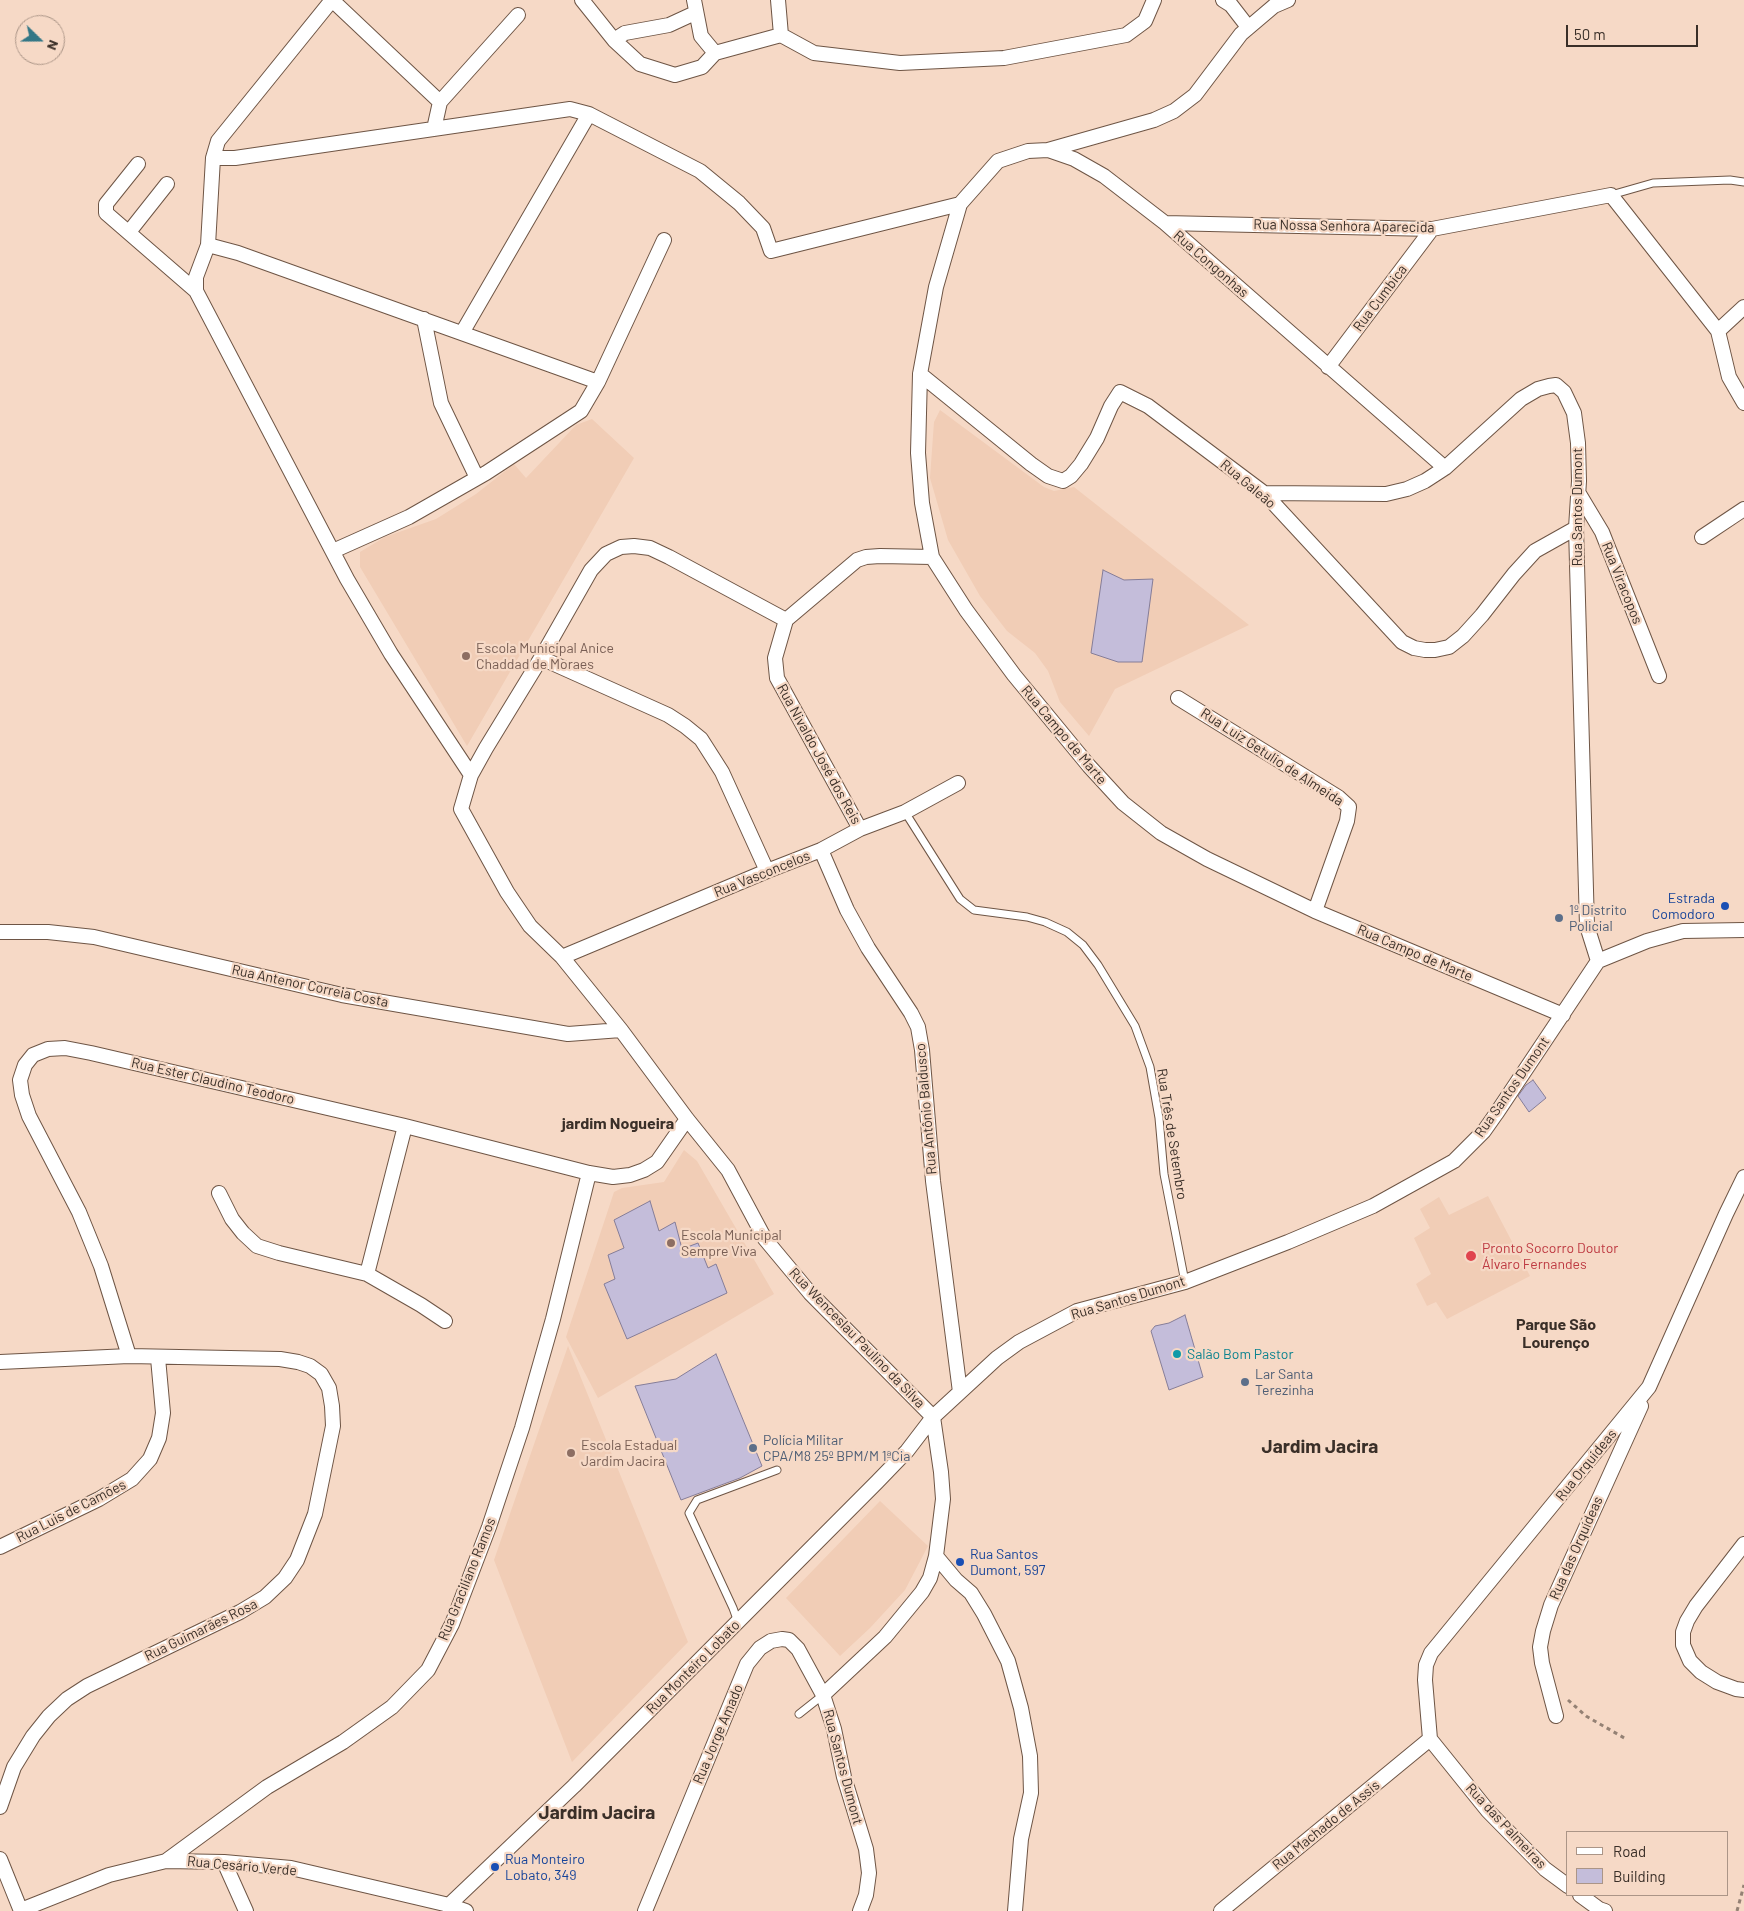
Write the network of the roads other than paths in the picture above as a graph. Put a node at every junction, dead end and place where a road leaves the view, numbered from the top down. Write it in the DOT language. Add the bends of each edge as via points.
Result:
graph roads {
  1 [pos="332,0"];
  2 [pos="582,0"];
  3 [pos="778,0"];
  4 [pos="1154,0"];
  5 [pos="1223,0"];
  6 [pos="1288,0"];
  7 [pos="695,7"];
  8 [pos="518,15"];
  9 [pos="1248,27"];
  10 [pos="781,36"];
  11 [pos="614,40"];
  12 [pos="715,53"];
  13 [pos="440,102"];
  14 [pos="589,114"];
  15 [pos="434,129"];
  16 [pos="1048,150"];
  17 [pos="214,158"];
  18 [pos="138,164"];
  19 [pos="1744,182"];
  20 [pos="167,184"];
  21 [pos="1611,195"];
  22 [pos="960,204"];
  23 [pos="1165,223"];
  24 [pos="1432,229"];
  25 [pos="129,232"];
  26 [pos="664,240"];
  27 [pos="208,246"];
  28 [pos="196,291"];
  29 [pos="1744,307"];
  30 [pos="424,319"];
  31 [pos="1718,332"];
  32 [pos="462,333"];
  33 [pos="1328,367"];
  34 [pos="920,374"];
  35 [pos="598,382"];
  36 [pos="1744,403"];
  37 [pos="1445,468"];
  38 [pos="477,478"];
  39 [pos="1578,492"];
  40 [pos="1264,493"];
  41 [pos="1744,509"];
  42 [pos="1576,528"];
  43 [pos="1702,537"];
  44 [pos="333,551"];
  45 [pos="932,557"];
  46 [pos="786,620"];
  47 [pos="541,658"];
  48 [pos="1659,676"];
  49 [pos="1178,698"];
  50 [pos="471,775"];
  51 [pos="958,783"];
  52 [pos="905,812"];
  53 [pos="860,829"];
  54 [pos="821,850"];
  55 [pos="767,871"];
  56 [pos="1315,911"];
  57 [pos="1744,930"];
  58 [pos="0,932"];
  59 [pos="562,957"];
  60 [pos="1598,961"];
  61 [pos="1563,1014"];
  62 [pos="621,1030"];
  63 [pos="686,1119"];
  64 [pos="405,1126"];
  65 [pos="589,1173"];
  66 [pos="1744,1177"];
  67 [pos="219,1193"];
  68 [pos="367,1274"];
  69 [pos="1185,1282"];
  70 [pos="445,1321"];
  71 [pos="129,1356"];
  72 [pos="158,1358"];
  73 [pos="0,1362"];
  74 [pos="1649,1388"];
  75 [pos="960,1392"];
  76 [pos="933,1417"];
  77 [pos="777,1470"];
  78 [pos="1744,1544"];
  79 [pos="0,1547"];
  80 [pos="936,1556"];
  81 [pos="738,1622"];
  82 [pos="1744,1690"];
  83 [pos="823,1694"];
  84 [pos="798,1714"];
  85 [pos="1556,1716"];
  86 [pos="1430,1739"];
  87 [pos="0,1807"];
  88 [pos="0,1859"];
  89 [pos="166,1861"];
  90 [pos="224,1862"];
  91 [pos="1566,1885"];
  92 [pos="1581,1896"];
  93 [pos="449,1908"];
  94 [pos="21,1910"];
  95 [pos="246,1911"];
  96 [pos="466,1911"];
  97 [pos="644,1911"];
  98 [pos="860,1911"];
  99 [pos="1015,1911"];
  100 [pos="1221,1911"];
  101 [pos="1605,1911"];
  1 -- 13 [label="street"];
  1 -- 17 [label="street" via="218,141"];
  2 -- 11 [label="street"];
  3 -- 10 [label="street"];
  4 -- 10 [label="street" via="1145,21 1126,35 1004,58 900,63 814,52"];
  5 -- 9 [label="street"];
  6 -- 9 [label="street" via="1274,6"];
  7 -- 11 [label="street" via="669,25 625,33"];
  7 -- 12 [label="street" via="701,36"];
  8 -- 13 [label="street"];
  9 -- 16 [label="street" via="1195,95 1174,111 1154,120"];
  10 -- 12 [label="street"];
  11 -- 12 [label="street" via="640,64 675,75 702,67"];
  13 -- 15 [label="street"];
  14 -- 15 [label="street" via="570,109"];
  14 -- 22 [label="street" via="700,171 763,228 772,251"];
  14 -- 32 [label="street"];
  15 -- 17 [label="street" via="235,158"];
  16 -- 22 [label="street, Rua Congonhas" via="1028,151 998,161"];
  16 -- 23 [label="street, Rua Congonhas" via="1074,159 1104,176"];
  17 -- 27 [label="street"];
  18 -- 25 [label="street" via="106,204 106,212"];
  19 -- 21 [label="lane, Rua Nossa Senhora Aparecida" via="1653,183"];
  20 -- 25 [label="street"];
  21 -- 24 [label="street, Rua Nossa Senhora Aparecida"];
  21 -- 31 [label="street"];
  22 -- 34 [label="street, Rua Campo de Marte" via="936,287"];
  23 -- 24 [label="street, Rua Nossa Senhora Aparecida"];
  23 -- 33 [label="street, Rua Congonhas"];
  24 -- 33 [label="street, Rua Cumbica"];
  25 -- 28 [label="street"];
  26 -- 35 [label="street"];
  27 -- 28 [label="street" via="196,277"];
  27 -- 30 [label="street" via="238,253"];
  28 -- 44 [label="street"];
  29 -- 31 [label="street"];
  30 -- 32 [label="street"];
  30 -- 38 [label="street" via="441,404"];
  31 -- 36 [label="street" via="1730,377"];
  32 -- 35 [label="street"];
  33 -- 37 [label="street, Rua Congonhas"];
  34 -- 40 [label="street, Rua Galeão" via="1031,464 1056,480 1063,482 1081,464 1120,392 1148,406"];
  34 -- 45 [label="street, Rua Campo de Marte" via="918,453 922,503"];
  35 -- 38 [label="street" via="581,411"];
  37 -- 39 [label="street, Rua Santos Dumont" via="1522,398 1538,389 1556,386 1564,392 1574,412"];
  37 -- 40 [label="street, Rua Santos Dumont" via="1416,485 1386,494"];
  38 -- 44 [label="street" via="410,517"];
  39 -- 42 [label="street, Rua Santos Dumont"];
  39 -- 48 [label="street, Rua Viracopos" via="1602,532"];
  40 -- 42 [label="street, Rua Galeão" via="1402,642 1425,650 1449,647 1463,636 1535,551"];
  41 -- 43 [label="street"];
  42 -- 60 [label="street, Rua Santos Dumont" via="1587,926"];
  44 -- 50 [label="street" via="391,654"];
  45 -- 46 [label="street" via="866,556"];
  45 -- 56 [label="street, Rua Campo de Marte" via="1014,675 1123,803 1161,833 1207,859"];
  46 -- 47 [label="street, Rua Wenceslau Paulino da Silva" via="656,551 621,547 606,554 590,570"];
  46 -- 53 [label="street, Rua Nivaldo José dos Reis" via="775,658 777,678"];
  47 -- 50 [label="street, Rua Wenceslau Paulino da Silva"];
  47 -- 55 [label="street" via="668,715 701,739 722,772"];
  49 -- 56 [label="street, Rua Luiz Getulio de Almeida" via="1338,797 1349,807"];
  50 -- 59 [label="street, Rua Wenceslau Paulino da Silva" via="461,809 506,892 530,926"];
  51 -- 52 [label="street, Rua Vasconcelos"];
  52 -- 53 [label="street, Rua Vasconcelos"];
  52 -- 69 [label="lane, Rua Três de Setembro" via="960,900 974,910 1045,922 1067,932 1083,945 1098,965 1136,1026 1150,1067 1164,1174"];
  53 -- 54 [label="street, Rua Vasconcelos"];
  54 -- 55 [label="street, Rua Vasconcelos"];
  54 -- 75 [label="street, Rua Antônio Baldusco" via="847,910 918,1027 933,1181"];
  55 -- 59 [label="street, Rua Vasconcelos"];
  56 -- 61 [label="street, Rua Campo de Marte"];
  57 -- 60 [label="street" via="1683,931 1647,941"];
  58 -- 62 [label="street, Rua Antenor Correia Costa" via="48,932 94,937 342,995 568,1034"];
  59 -- 62 [label="street, Rua Wenceslau Paulino da Silva"];
  60 -- 61 [label="street, Rua Santos Dumont"];
  61 -- 69 [label="street, Rua Santos Dumont" via="1484,1131 1454,1161 1373,1206"];
  62 -- 63 [label="street, Rua Wenceslau Paulino da Silva"];
  63 -- 65 [label="street, Rua Ester Claudino Teodoro" via="657,1162 644,1170 613,1177"];
  63 -- 76 [label="street, Rua Wenceslau Paulino da Silva" via="728,1170 764,1239 810,1293"];
  64 -- 65 [label="street, Rua Ester Claudino Teodoro"];
  64 -- 68 [label="street"];
  64 -- 71 [label="street, Rua Ester Claudino Teodoro" via="65,1048 48,1049 33,1055 20,1080 22,1095 102,1266"];
  65 -- 89 [label="street, Rua Graciliano Ramos" via="522,1428 452,1624 428,1670 378,1717 267,1787"];
  66 -- 74 [label="street, Rua Orquideas"];
  67 -- 68 [label="street" via="232,1219 257,1246"];
  68 -- 70 [label="street"];
  69 -- 75 [label="street, Rua Santos Dumont" via="1077,1310 1019,1342"];
  71 -- 72 [label="street, Rua Guimarães Rosa"];
  71 -- 73 [label="street, Rua Guimarães Rosa"];
  72 -- 79 [label="street, Rua Luis de Camões" via="163,1413 159,1438 150,1459 132,1479 107,1494"];
  72 -- 87 [label="street, Rua Guimarães Rosa" via="280,1359 310,1366 322,1374 329,1388 333,1426 310,1530 285,1578 265,1597 87,1686 49,1716 14,1768"];
  74 -- 85 [label="street, Rua das Orquídeas" via="1551,1605 1543,1631 1540,1647 1542,1664"];
  74 -- 86 [label="street, Rua Orquideas" via="1431,1654 1426,1664 1425,1680"];
  75 -- 76 [label="street, Rua Santos Dumont"];
  76 -- 80 [label="street, Rua Santos Dumont" via="943,1499"];
  76 -- 81 [label="street, Rua Monteiro Lobato" via="902,1456"];
  77 -- 81 [label="lane" via="697,1500 690,1513"];
  78 -- 82 [label="street" via="1696,1606 1683,1632 1683,1645 1701,1672 1718,1682"];
  80 -- 83 [label="street, Rua Santos Dumont" via="922,1592 885,1637"];
  80 -- 99 [label="street" via="971,1593 984,1614 1008,1661 1021,1708 1030,1756 1031,1793 1021,1839"];
  81 -- 93 [label="street, Rua Monteiro Lobato"];
  83 -- 84 [label="lane"];
  83 -- 97 [label="street, Rua Jorge Amado" via="798,1649 789,1640 771,1641 760,1648 747,1664"];
  83 -- 98 [label="street, Rua Santos Dumont" via="870,1872"];
  86 -- 91 [label="street, Rua das Palmeiras" via="1488,1811 1545,1869"];
  86 -- 100 [label="street, Rua Machado de Assis"];
  88 -- 94 [label="street"];
  89 -- 90 [label="street, Rua Cesário Verde"];
  89 -- 94 [label="street, Rua Cesário Verde" via="109,1875"];
  90 -- 93 [label="street, Rua Cesário Verde" via="291,1868"];
  90 -- 95 [label="street"];
  92 -- 101 [label="street"];
  93 -- 96 [label="street, Rua Cesário Verde"];
}
